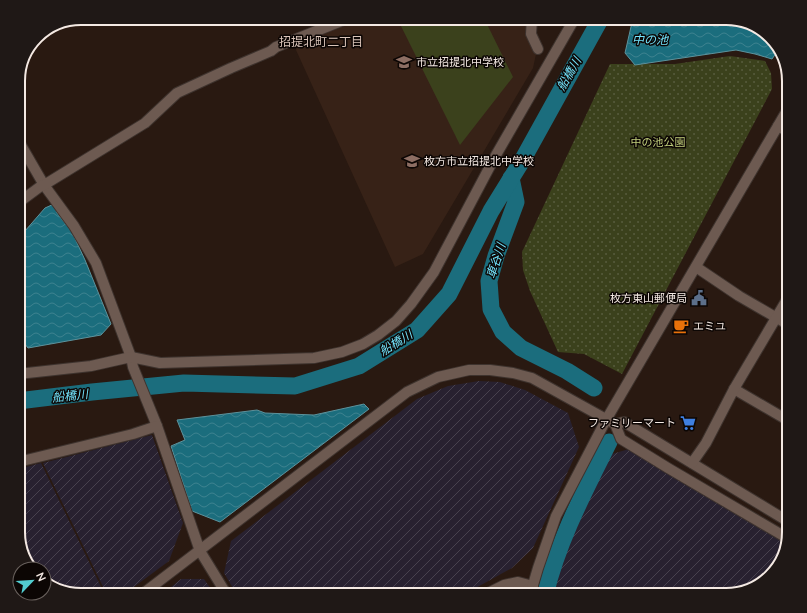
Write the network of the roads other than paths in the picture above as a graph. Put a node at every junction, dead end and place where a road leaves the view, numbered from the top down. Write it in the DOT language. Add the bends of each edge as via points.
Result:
graph roads {
  1 [pos="332,25"];
  2 [pos="531,25"];
  3 [pos="571,25"];
  4 [pos="538,49"];
  5 [pos="782,119"];
  6 [pos="778,126"];
  7 [pos="782,128"];
  8 [pos="25,152"];
  9 [pos="44,185"];
  10 [pos="25,198"];
  11 [pos="696,267"];
  12 [pos="782,307"];
  13 [pos="776,317"];
  14 [pos="782,321"];
  15 [pos="132,362"];
  16 [pos="25,373"];
  17 [pos="734,389"];
  18 [pos="782,417"];
  19 [pos="610,422"];
  20 [pos="157,426"];
  21 [pos="25,460"];
  22 [pos="692,463"];
  23 [pos="782,518"];
  24 [pos="782,535"];
  25 [pos="200,551"];
  26 [pos="150,588"];
  27 [pos="223,588"];
  28 [pos="498,588"];
  29 [pos="528,588"];
  30 [pos="533,588"];
  1 -- 9 [label="street" via="177,93 145,123"];
  2 -- 4 [label="street" via="531,34"];
  3 -- 15 [label="street" via="496,155 434,272 412,304 378,335 342,352 314,358"];
  5 -- 6 [label="street"];
  6 -- 7 [label="street"];
  6 -- 11 [label="street"];
  8 -- 9 [label="street"];
  9 -- 10 [label="street"];
  9 -- 15 [label="street" via="74,226 96,263"];
  11 -- 13 [label="street"];
  11 -- 19 [label="street"];
  12 -- 13 [label="street"];
  13 -- 14 [label="street"];
  13 -- 17 [label="street"];
  15 -- 16 [label="street"];
  15 -- 20 [label="street"];
  17 -- 18 [label="street"];
  17 -- 22 [label="street" via="706,443"];
  19 -- 22 [label="street" via="624,422"];
  19 -- 24 [label="street" via="622,438"];
  19 -- 25 [label="street" via="532,378 513,373 468,370 438,377 406,392"];
  19 -- 30 [label="street" via="556,516"];
  20 -- 21 [label="street"];
  20 -- 25 [label="street"];
  22 -- 23 [label="street"];
  25 -- 26 [label="street"];
  25 -- 27 [label="street"];
  28 -- 29 [label="street" via="518,582"];
}
